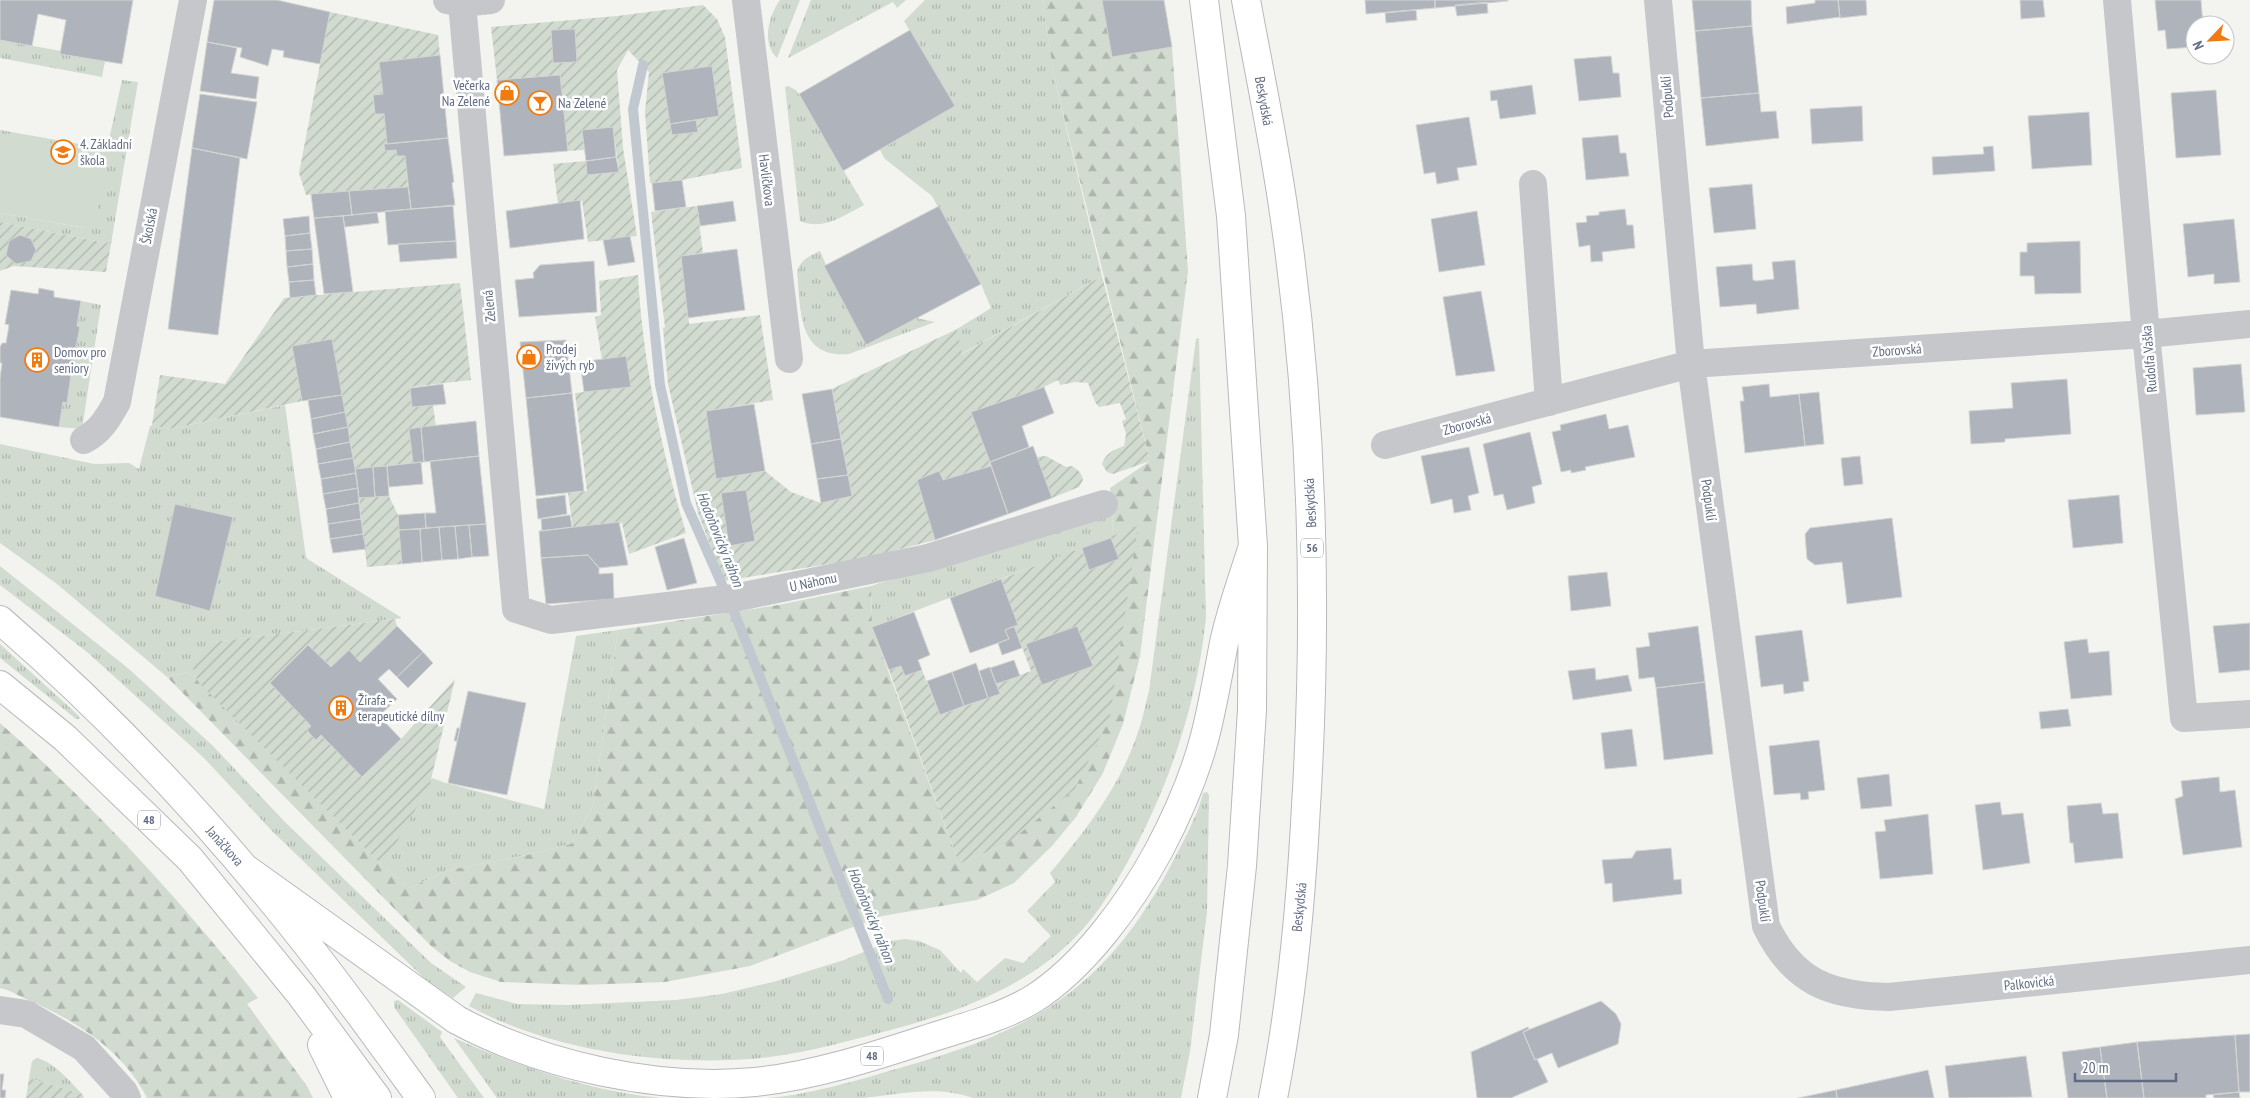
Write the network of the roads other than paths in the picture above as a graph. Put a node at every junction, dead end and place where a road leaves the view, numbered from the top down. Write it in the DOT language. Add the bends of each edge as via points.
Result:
graph roads {
  1 [pos="193,0"];
  2 [pos="491,0"];
  3 [pos="746,0"];
  4 [pos="1204,0"];
  5 [pos="1246,0"];
  6 [pos="1658,0"];
  7 [pos="2118,0"];
  8 [pos="454,2"];
  9 [pos="1533,184"];
  10 [pos="2250,324"];
  11 [pos="2146,334"];
  12 [pos="789,359"];
  13 [pos="1691,364"];
  14 [pos="1549,402"];
  15 [pos="84,440"];
  16 [pos="1385,445"];
  17 [pos="1104,504"];
  18 [pos="1253,546"];
  19 [pos="516,609"];
  20 [pos="0,620"];
  21 [pos="0,685"];
  22 [pos="2250,714"];
  23 [pos="246,869"];
  24 [pos="2250,960"];
  25 [pos="282,971"];
  26 [pos="1812,979"];
  27 [pos="0,1010"];
  28 [pos="127,1098"];
  29 [pos="348,1098"];
  30 [pos="377,1098"];
  31 [pos="421,1098"];
  32 [pos="1212,1098"];
  33 [pos="1273,1098"];
  1 -- 15 [label="street, Školská" via="116,402 107,421"];
  2 -- 8 [label="street"];
  3 -- 12 [label="street, Havlíčkova"];
  4 -- 18 [label="main road" via="1231,216"];
  5 -- 33 [label="main road, Beskydská / 56" via="1284,213 1300,343 1312,536 1312,706 1302,873 1283,1045"];
  6 -- 13 [label="street, Podpuklí"];
  7 -- 11 [label="street, Rudolfa Vaška"];
  8 -- 19 [label="street, Zelená"];
  9 -- 14 [label="street"];
  10 -- 11 [label="street, Zborovská"];
  11 -- 13 [label="street, Zborovská"];
  11 -- 22 [label="street, Rudolfa Vaška" via="2184,718"];
  13 -- 14 [label="street, Zborovská"];
  13 -- 26 [label="street, Podpuklí" via="1766,926 1775,946 1788,962"];
  14 -- 16 [label="street, Zborovská"];
  17 -- 19 [label="street, U Náhonu" via="928,558 725,599 551,620"];
  18 -- 23 [label="main road, 48" via="1225,641 1202,748 1184,800 1138,885 1085,954 1032,1000 994,1018 939,1036 806,1074 756,1082 672,1082 592,1068 514,1046 457,1020"];
  18 -- 32 [label="main road" via="1252,710 1242,856 1224,1035"];
  20 -- 23 [label="main road, Janáčkova / 48" via="93,704"];
  21 -- 25 [label="main road, 48" via="65,738 190,859"];
  23 -- 31 [label="main road, Janáčkova / 48" via="329,973"];
  24 -- 26 [label="street, Palkovická" via="1889,997 1848,995 1829,990"];
  25 -- 29 [label="main road, 48"];
  25 -- 30 [label="main road, 48"];
  27 -- 28 [label="street" via="26,1014 84,1048"];
}
